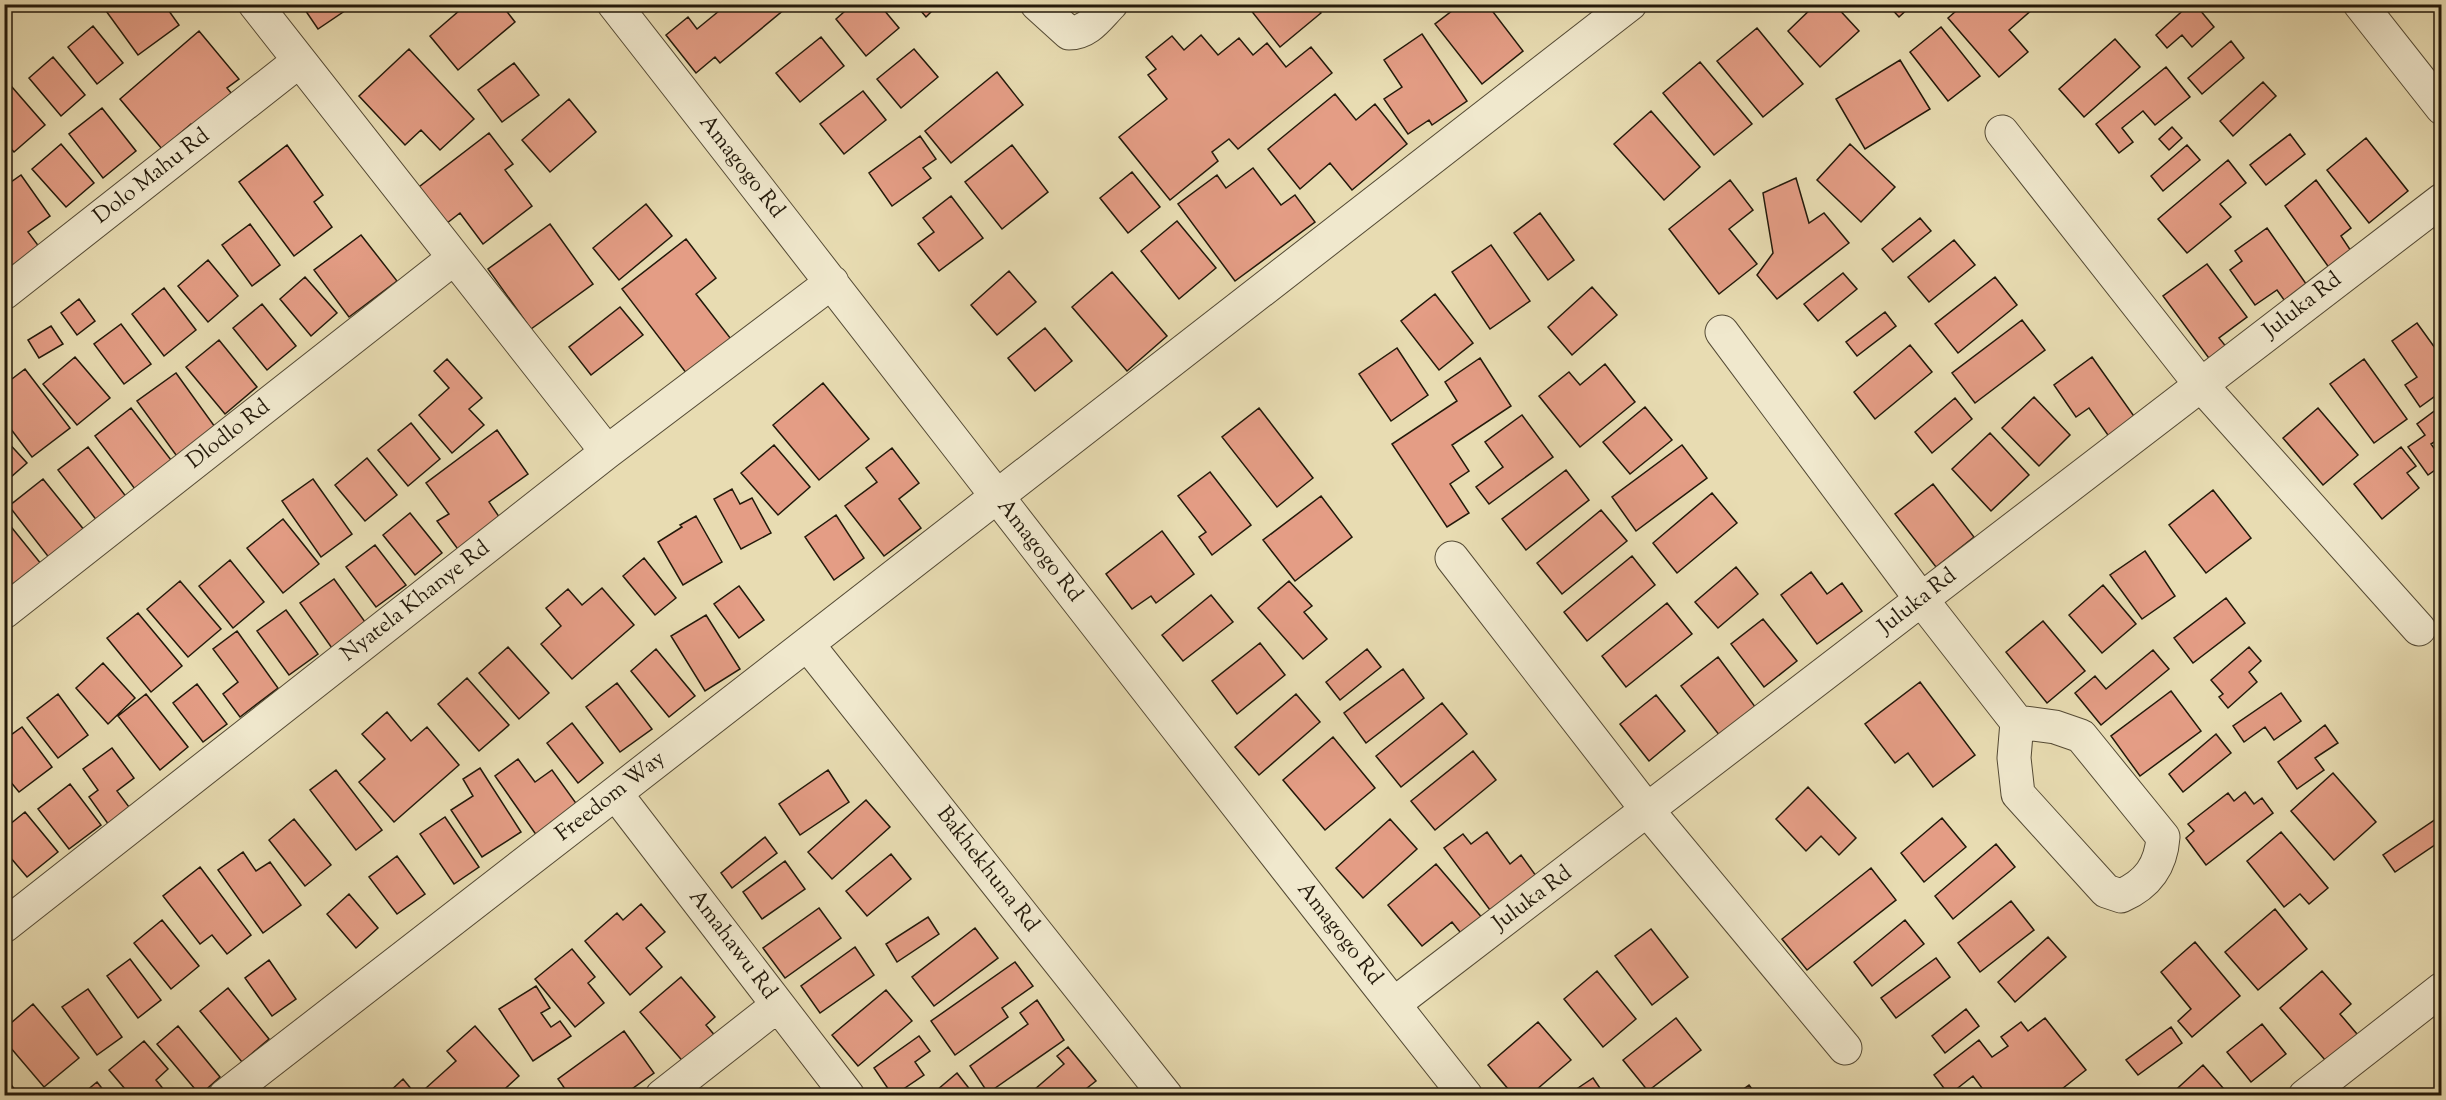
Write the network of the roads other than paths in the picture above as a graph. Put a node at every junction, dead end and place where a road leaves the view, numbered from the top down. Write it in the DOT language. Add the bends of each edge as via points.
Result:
graph roads {
  1 [pos="255,4"];
  2 [pos="614,4"];
  3 [pos="1037,4"];
  4 [pos="1112,4"];
  5 [pos="1630,4"];
  6 [pos="2360,4"];
  7 [pos="300,61"];
  8 [pos="2442,108"];
  9 [pos="2002,132"];
  10 [pos="2442,200"];
  11 [pos="454,258"];
  12 [pos="832,282"];
  13 [pos="4,293"];
  14 [pos="1722,332"];
  15 [pos="2200,385"];
  16 [pos="607,452"];
  17 [pos="996,496"];
  18 [pos="1452,558"];
  19 [pos="1921,599"];
  20 [pos="4,612"];
  21 [pos="2419,629"];
  22 [pos="808,645"];
  23 [pos="2017,722"];
  24 [pos="616,794"];
  25 [pos="1648,811"];
  26 [pos="4,926"];
  27 [pos="2442,989"];
  28 [pos="1394,1004"];
  29 [pos="778,1005"];
  30 [pos="1845,1048"];
  31 [pos="225,1095"];
  32 [pos="662,1095"];
  33 [pos="848,1095"];
  34 [pos="1166,1095"];
  35 [pos="1467,1095"];
  36 [pos="2305,1095"];
  1 -- 7 [label="street"];
  2 -- 12 [label="street, Amagogo Rd"];
  3 -- 4 [label="street" via="1068,33 1078,33"];
  5 -- 17 [label="street, Freedom Way"];
  6 -- 8 [label="street"];
  7 -- 11 [label="street"];
  7 -- 13 [label="street, Dolo Mahu Rd"];
  9 -- 15 [label="street"];
  10 -- 15 [label="street, Juluka Rd"];
  11 -- 16 [label="street"];
  11 -- 20 [label="street, Dlodlo Rd"];
  12 -- 16 [label="street, Nyatela Khanye Rd"];
  12 -- 17 [label="street, Amagogo Rd"];
  14 -- 19 [label="street"];
  15 -- 19 [label="street, Juluka Rd"];
  15 -- 21 [label="street"];
  16 -- 26 [label="street, Nyatela Khanye Rd"];
  17 -- 22 [label="street, Freedom Way"];
  17 -- 28 [label="street, Amagogo Rd"];
  18 -- 25 [label="street"];
  19 -- 23 [label="street"];
  19 -- 25 [label="street, Juluka Rd"];
  22 -- 24 [label="street, Freedom Way"];
  22 -- 34 [label="street, Bakhekhuna Rd"];
  23 -- 23 [label="street" via="2014,758 2018,794 2106,891 2121,896 2133,891 2156,869 2163,837 2081,736 2055,727"];
  24 -- 29 [label="street, Amahawu Rd"];
  24 -- 31 [label="street, Freedom Way"];
  25 -- 28 [label="street, Juluka Rd"];
  25 -- 30 [label="street"];
  27 -- 36 [label="street"];
  28 -- 35 [label="street, Amagogo Rd"];
  29 -- 32 [label="street"];
  29 -- 33 [label="street, Amahawu Rd"];
}
